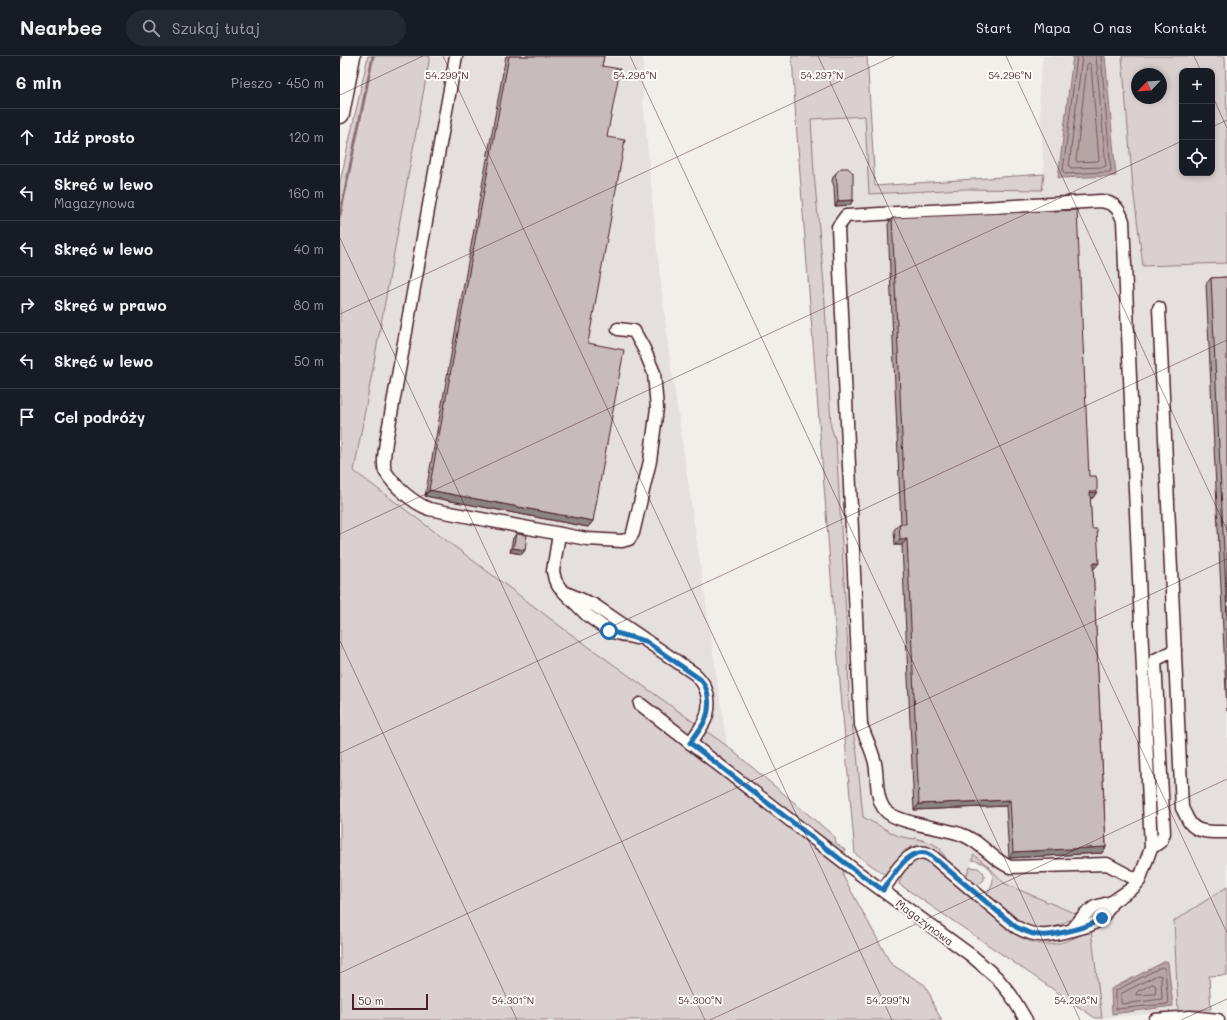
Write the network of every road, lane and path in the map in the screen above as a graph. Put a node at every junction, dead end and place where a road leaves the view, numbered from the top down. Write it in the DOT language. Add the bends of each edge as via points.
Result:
graph roads {
  1 [pos="351,56"];
  2 [pos="456,56"];
  3 [pos="340,114"];
  4 [pos="1159,308"];
  5 [pos="618,329"];
  6 [pos="559,534"];
  7 [pos="1175,650"];
  8 [pos="640,704"];
  9 [pos="690,743"];
  10 [pos="1227,832"];
  11 [pos="1151,848"];
  12 [pos="1139,881"];
  13 [pos="883,890"];
  14 [pos="1026,1020"];
  15 [pos="1155,1020"];
  16 [pos="1218,1020"];
  1 -- 3 [label="highway"];
  2 -- 6 [label="street" via="383,467 387,475 410,498 429,509"];
  4 -- 7 [label="street"];
  5 -- 6 [label="street" via="634,331 644,349 655,380 657,408 652,447 633,533 629,539 622,541"];
  6 -- 9 [label="street" via="553,571 559,587 587,615 609,631 645,641 695,674 706,686 709,704 707,716"];
  7 -- 10 [label="street" via="1182,808 1190,824 1199,830"];
  7 -- 11 [label="street" via="1155,660 1164,833 1161,841"];
  8 -- 9 [label="street, Magazynowa"];
  9 -- 13 [label="street, Magazynowa"];
  11 -- 12 [label="street"];
  11 -- 12 [label="street" via="1124,235 1120,213 1116,206 1101,201 846,216 838,227 861,726 875,764 880,801 885,811 898,819 972,838 1000,863 1010,867 1107,864"];
  12 -- 13 [label="street" via="1112,902 1095,907 1085,914 1072,930 1049,936 1038,936 1016,927 926,853 918,852 904,861"];
  13 -- 14 [label="street, Magazynowa" via="972,956 997,978"];
  15 -- 16 [label="street" via="1190,1017"];
}
